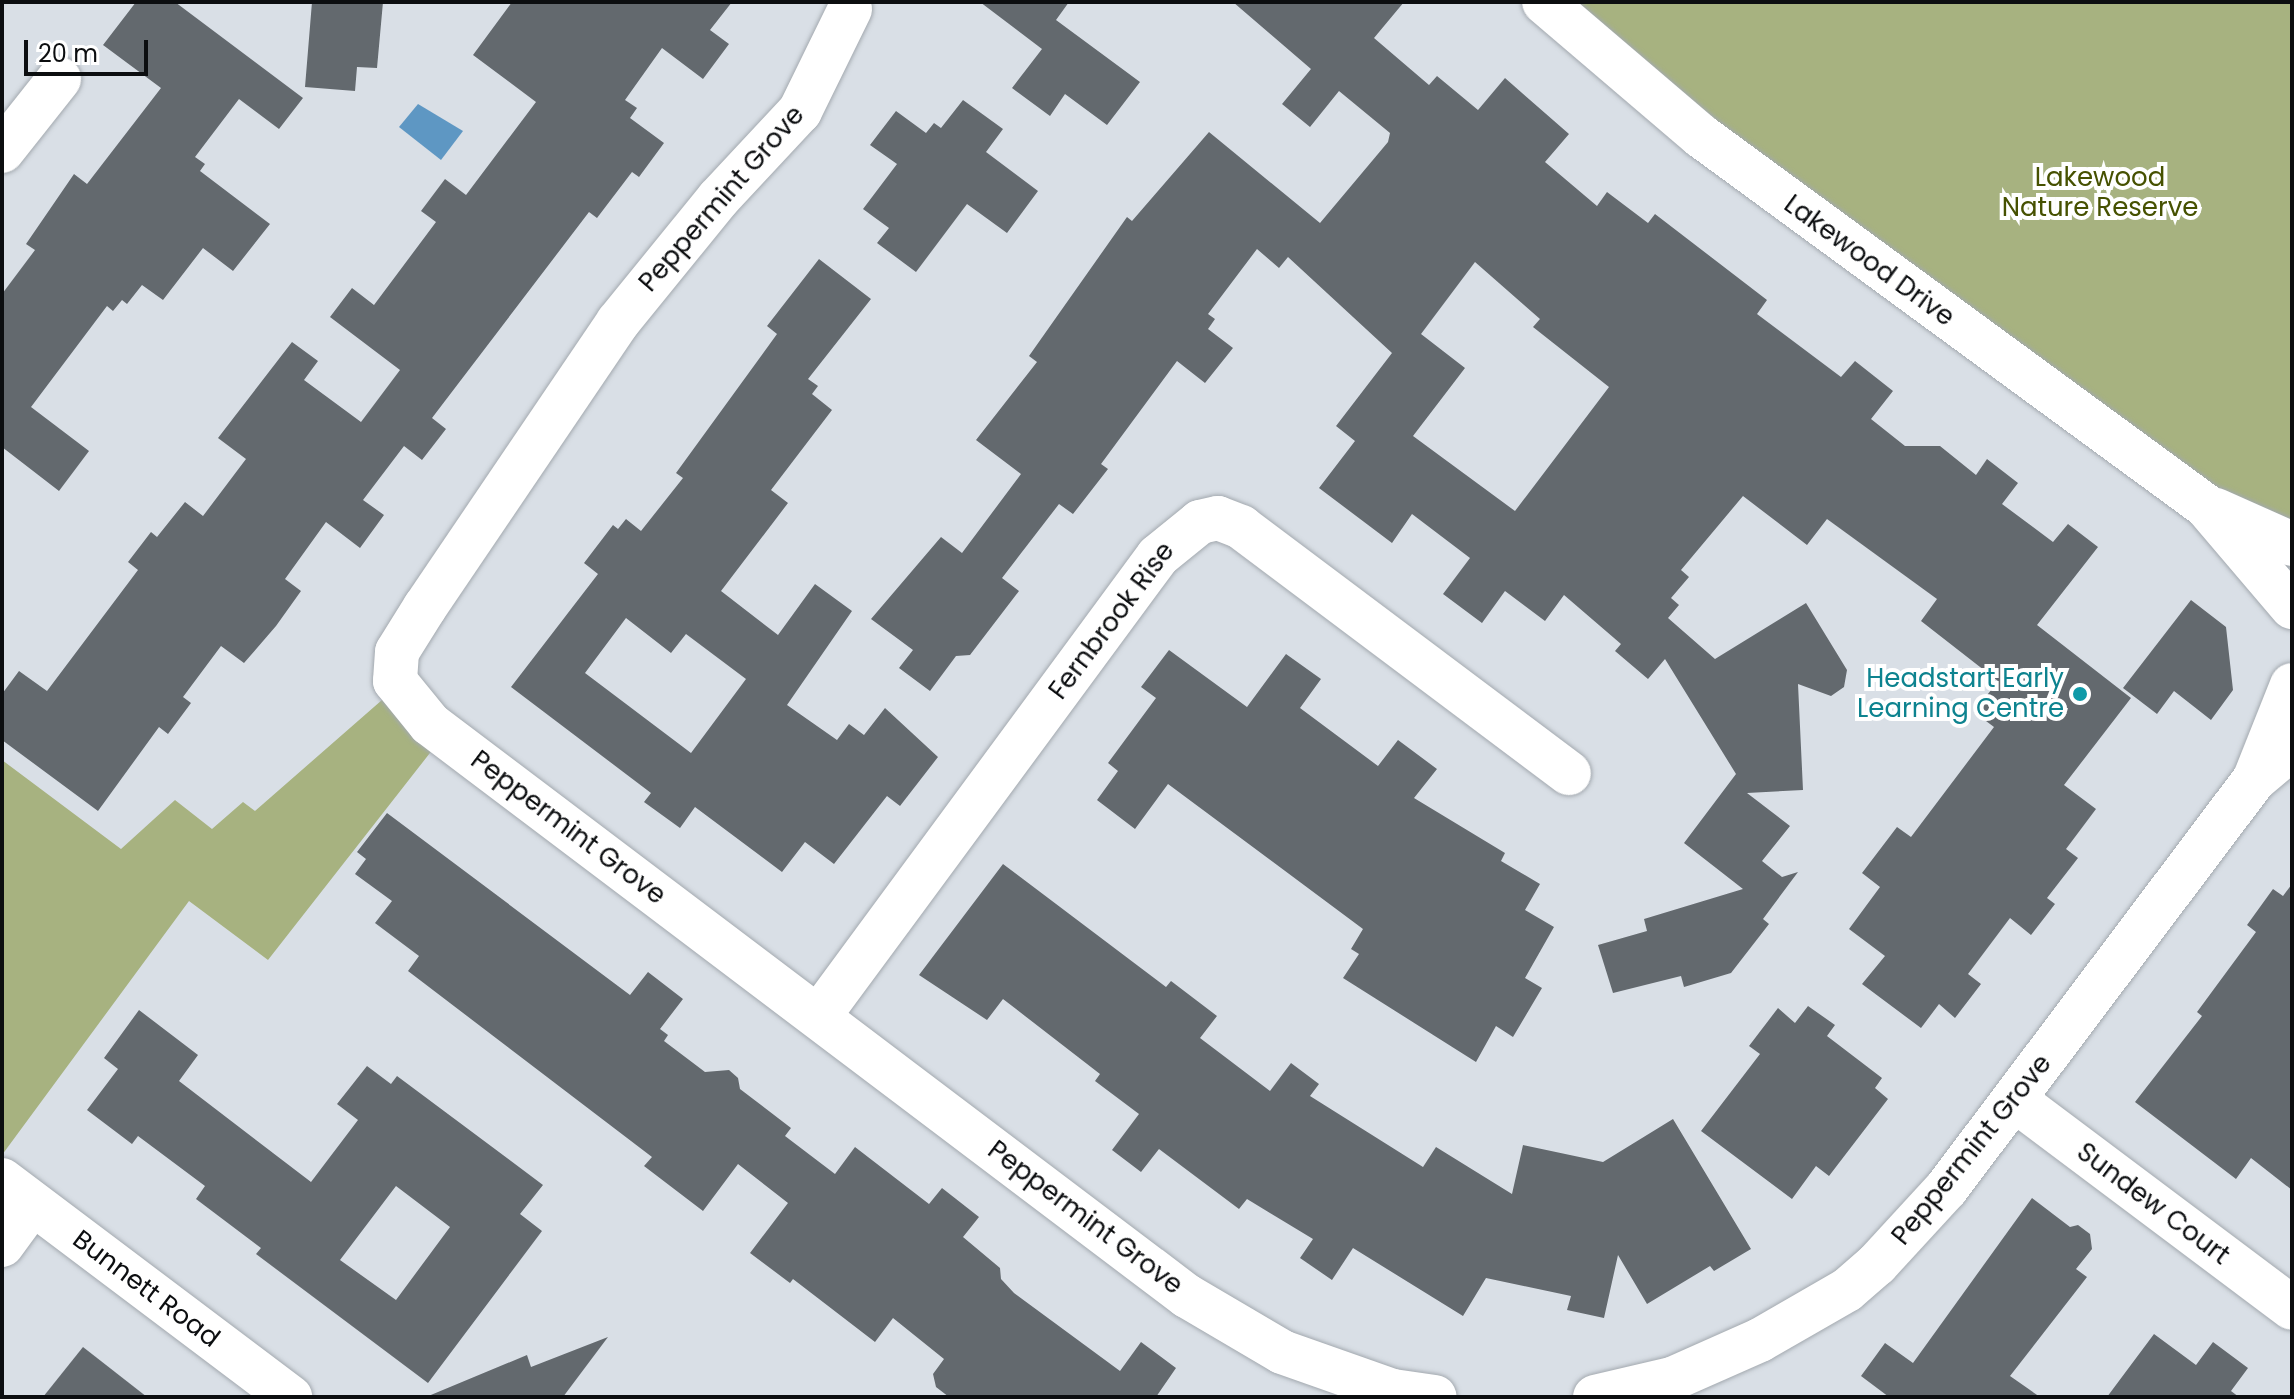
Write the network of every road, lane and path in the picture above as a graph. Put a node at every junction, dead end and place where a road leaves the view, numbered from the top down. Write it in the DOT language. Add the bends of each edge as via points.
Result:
graph roads {
  1 [pos="1544,2"];
  2 [pos="850,9"];
  3 [pos="59,79"];
  4 [pos="2,151"];
  5 [pos="2206,506"];
  6 [pos="2292,544"];
  7 [pos="2292,607"];
  8 [pos="2292,685"];
  9 [pos="2292,748"];
  10 [pos="1569,773"];
  11 [pos="2254,780"];
  12 [pos="819,1016"];
  13 [pos="2015,1100"];
  14 [pos="17,1192"];
  15 [pos="2,1245"];
  16 [pos="2292,1308"];
  17 [pos="1610,1396"];
  18 [pos="290,1397"];
  19 [pos="1435,1397"];
  1 -- 5 [label="street, Lakewood Drive" via="1701,136"];
  2 -- 12 [label="street, Peppermint Grove" via="811,96 618,322 425,607 397,652 393,672 401,692 430,724"];
  3 -- 4 [label="street"];
  5 -- 6 [label="street, Lakewood Drive"];
  5 -- 7 [label="street, Lakewood Drive"];
  8 -- 11 [label="street, Peppermint Grove"];
  9 -- 11 [label="street, Peppermint Grove"];
  10 -- 12 [label="street, Fernbrook Rise" via="1241,527 1218,518 1200,522 1158,556"];
  11 -- 13 [label="street, Peppermint Grove"];
  12 -- 19 [label="street, Peppermint Grove" via="1233,1326 1337,1374"];
  13 -- 16 [label="street, Sundew Court"];
  13 -- 17 [label="street, Peppermint Grove" via="1908,1234 1847,1290 1728,1355"];
  14 -- 15 [label="street"];
  14 -- 18 [label="street, Bunnett Road"];
}
